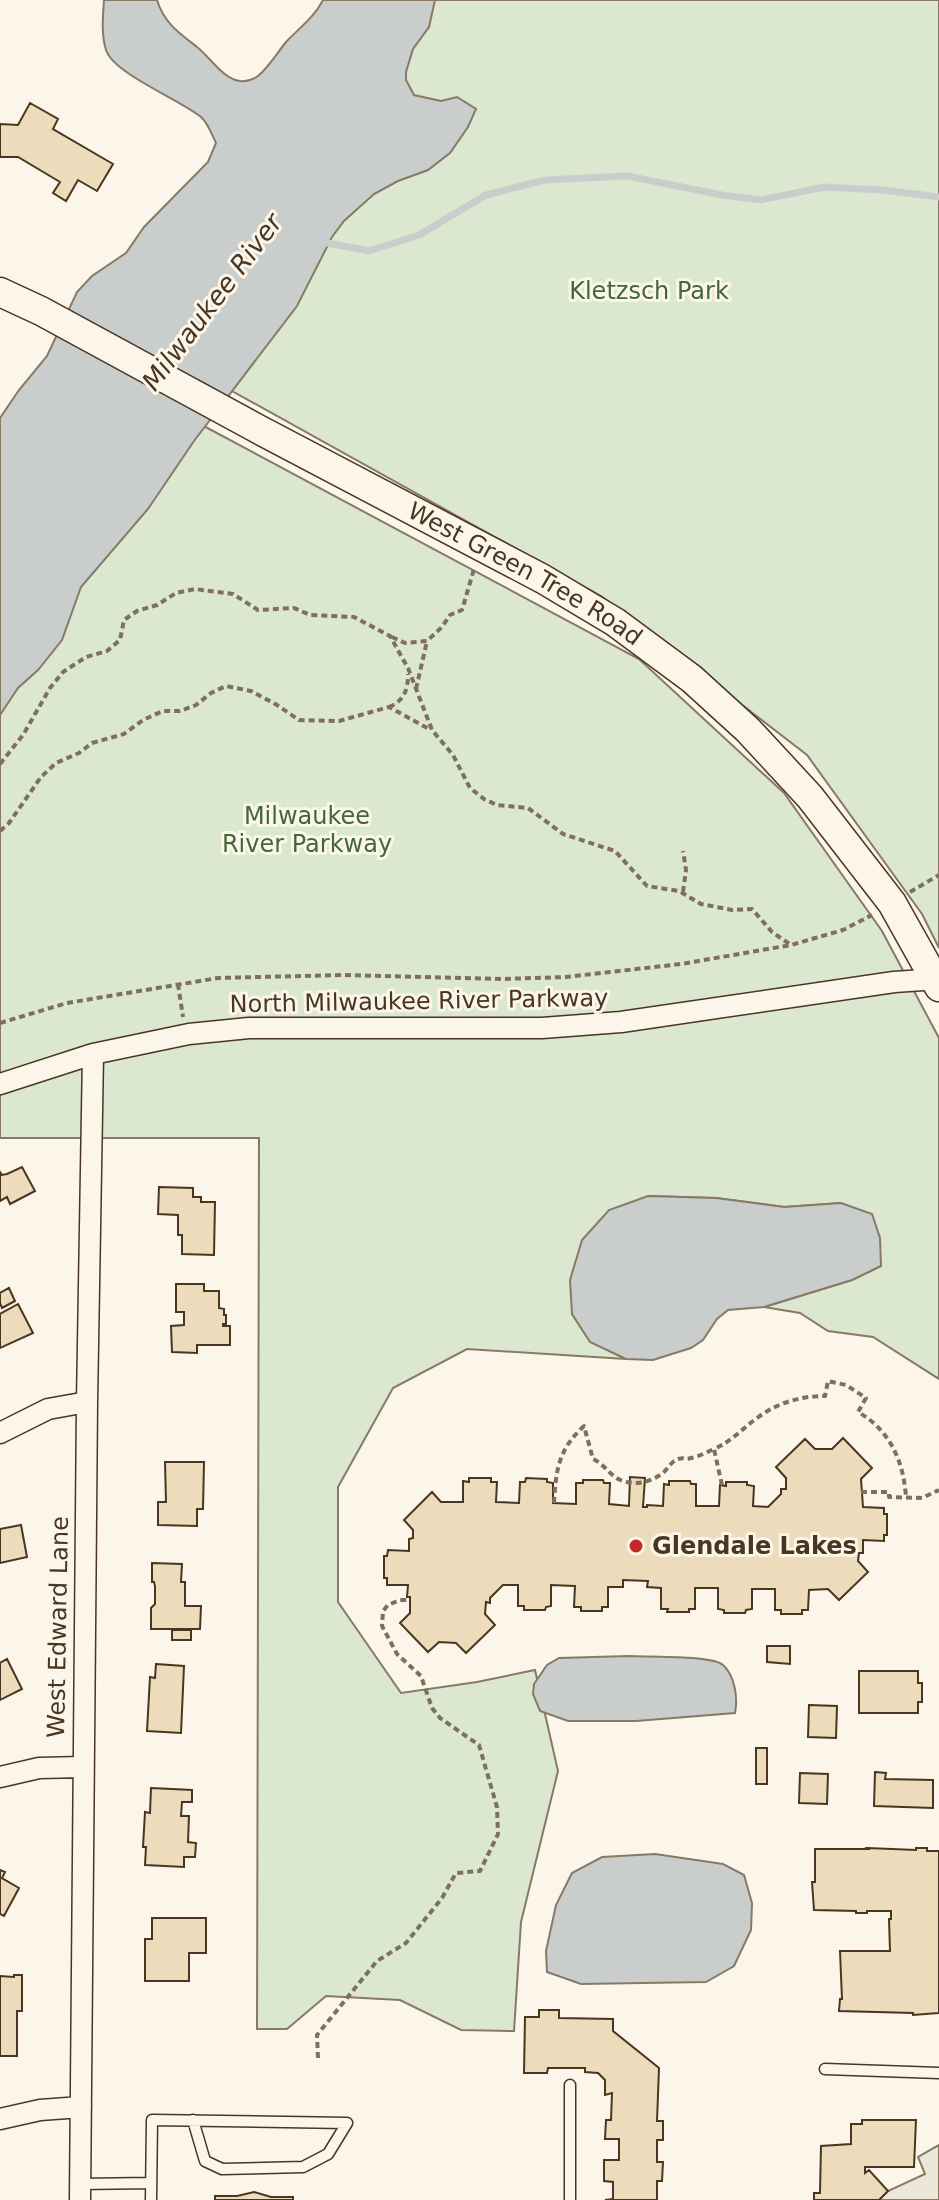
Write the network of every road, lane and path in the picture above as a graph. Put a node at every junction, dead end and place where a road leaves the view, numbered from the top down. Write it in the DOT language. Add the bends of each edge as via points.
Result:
graph roads {
  1 [pos="0,292"];
  2 [pos="475,566"];
  3 [pos="390,636"];
  4 [pos="427,641"];
  5 [pos="408,668"];
  6 [pos="416,689"];
  7 [pos="389,707"];
  8 [pos="432,730"];
  9 [pos="0,764"];
  10 [pos="0,823"];
  11 [pos="8,825"];
  12 [pos="0,831"];
  13 [pos="683,851"];
  14 [pos="939,875"];
  15 [pos="912,890"];
  16 [pos="683,893"];
  17 [pos="871,916"];
  18 [pos="791,945"];
  19 [pos="937,982"];
  20 [pos="178,984"];
  21 [pos="0,1023"];
  22 [pos="186,1035"];
  23 [pos="93,1054"];
  24 [pos="0,1084"];
  25 [pos="87,1402"];
  26 [pos="0,1433"];
  27 [pos="714,1449"];
  28 [pos="722,1485"];
  29 [pos="939,1490"];
  30 [pos="861,1492"];
  31 [pos="906,1498"];
  32 [pos="554,1503"];
  33 [pos="410,1600"];
  34 [pos="83,1767"];
  35 [pos="0,1777"];
  36 [pos="318,2058"];
  37 [pos="825,2069"];
  38 [pos="939,2073"];
  39 [pos="570,2085"];
  40 [pos="81,2107"];
  41 [pos="0,2119"];
  42 [pos="193,2120"];
  43 [pos="151,2183"];
  44 [pos="80,2192"];
  45 [pos="151,2200"];
  46 [pos="570,2200"];
  1 -- 19 [label="street, West Green Tree Road" via="615,622 692,679 810,797 892,903"];
  2 -- 4 [label="path" via="462,610 450,615"];
  3 -- 4 [label="path" via="405,643"];
  3 -- 5 [label="path"];
  3 -- 9 [label="path" via="354,617 310,615 294,608 258,610 215,590 176,593 124,620 120,640 107,651 63,672"];
  4 -- 6 [label="path"];
  5 -- 6 [label="path"];
  5 -- 7 [label="path" via="403,698"];
  6 -- 8 [label="path"];
  7 -- 8 [label="path"];
  7 -- 11 [label="path" via="339,721 299,720 251,691 226,686 196,705 163,711 56,763"];
  8 -- 16 [label="path" via="470,788 484,799 528,808 563,834 615,851 647,886"];
  10 -- 11 [label="path"];
  11 -- 12 [label="path"];
  13 -- 16 [label="path"];
  14 -- 15 [label="path"];
  16 -- 18 [label="path" via="701,904 752,909"];
  17 -- 18 [label="path"];
  18 -- 20 [label="path" via="566,977 270,976"];
  19 -- 22 [label="street, North Milwaukee River Parkway" via="894,982 621,1022 542,1028 249,1028"];
  20 -- 21 [label="path" via="67,1003"];
  20 -- 22 [label="path"];
  22 -- 23 [label="street, North Milwaukee River Parkway"];
  23 -- 24 [label="street, North Milwaukee River Parkway"];
  23 -- 25 [label="street, West Edward Lane"];
  25 -- 26 [label="street" via="48,1409"];
  25 -- 34 [label="street, West Edward Lane"];
  27 -- 28 [label="path"];
  27 -- 31 [label="path" via="779,1405 825,1396 828,1381 846,1385 866,1398 858,1412 878,1425 893,1446"];
  27 -- 32 [label="path" via="674,1461 653,1480 629,1482 593,1459 584,1426 560,1456"];
  29 -- 31 [label="path"];
  30 -- 31 [label="path"];
  33 -- 36 [label="path" via="388,1605 382,1626 397,1654 421,1676 440,1718 479,1745 497,1807 498,1834 480,1871 456,1873 406,1943 377,1961 317,2035"];
  34 -- 35 [label="street" via="39,1768"];
  34 -- 40 [label="street, West Edward Lane"];
  37 -- 38 [label="lane"];
  39 -- 46 [label="lane"];
  40 -- 41 [label="street"];
  40 -- 44 [label="street, West Edward Lane"];
  42 -- 42 [label="lane" via="205,2161 222,2169 303,2167 328,2154 347,2123"];
  42 -- 43 [label="lane" via="152,2120"];
  43 -- 44 [label="lane"];
  43 -- 45 [label="lane"];
}
